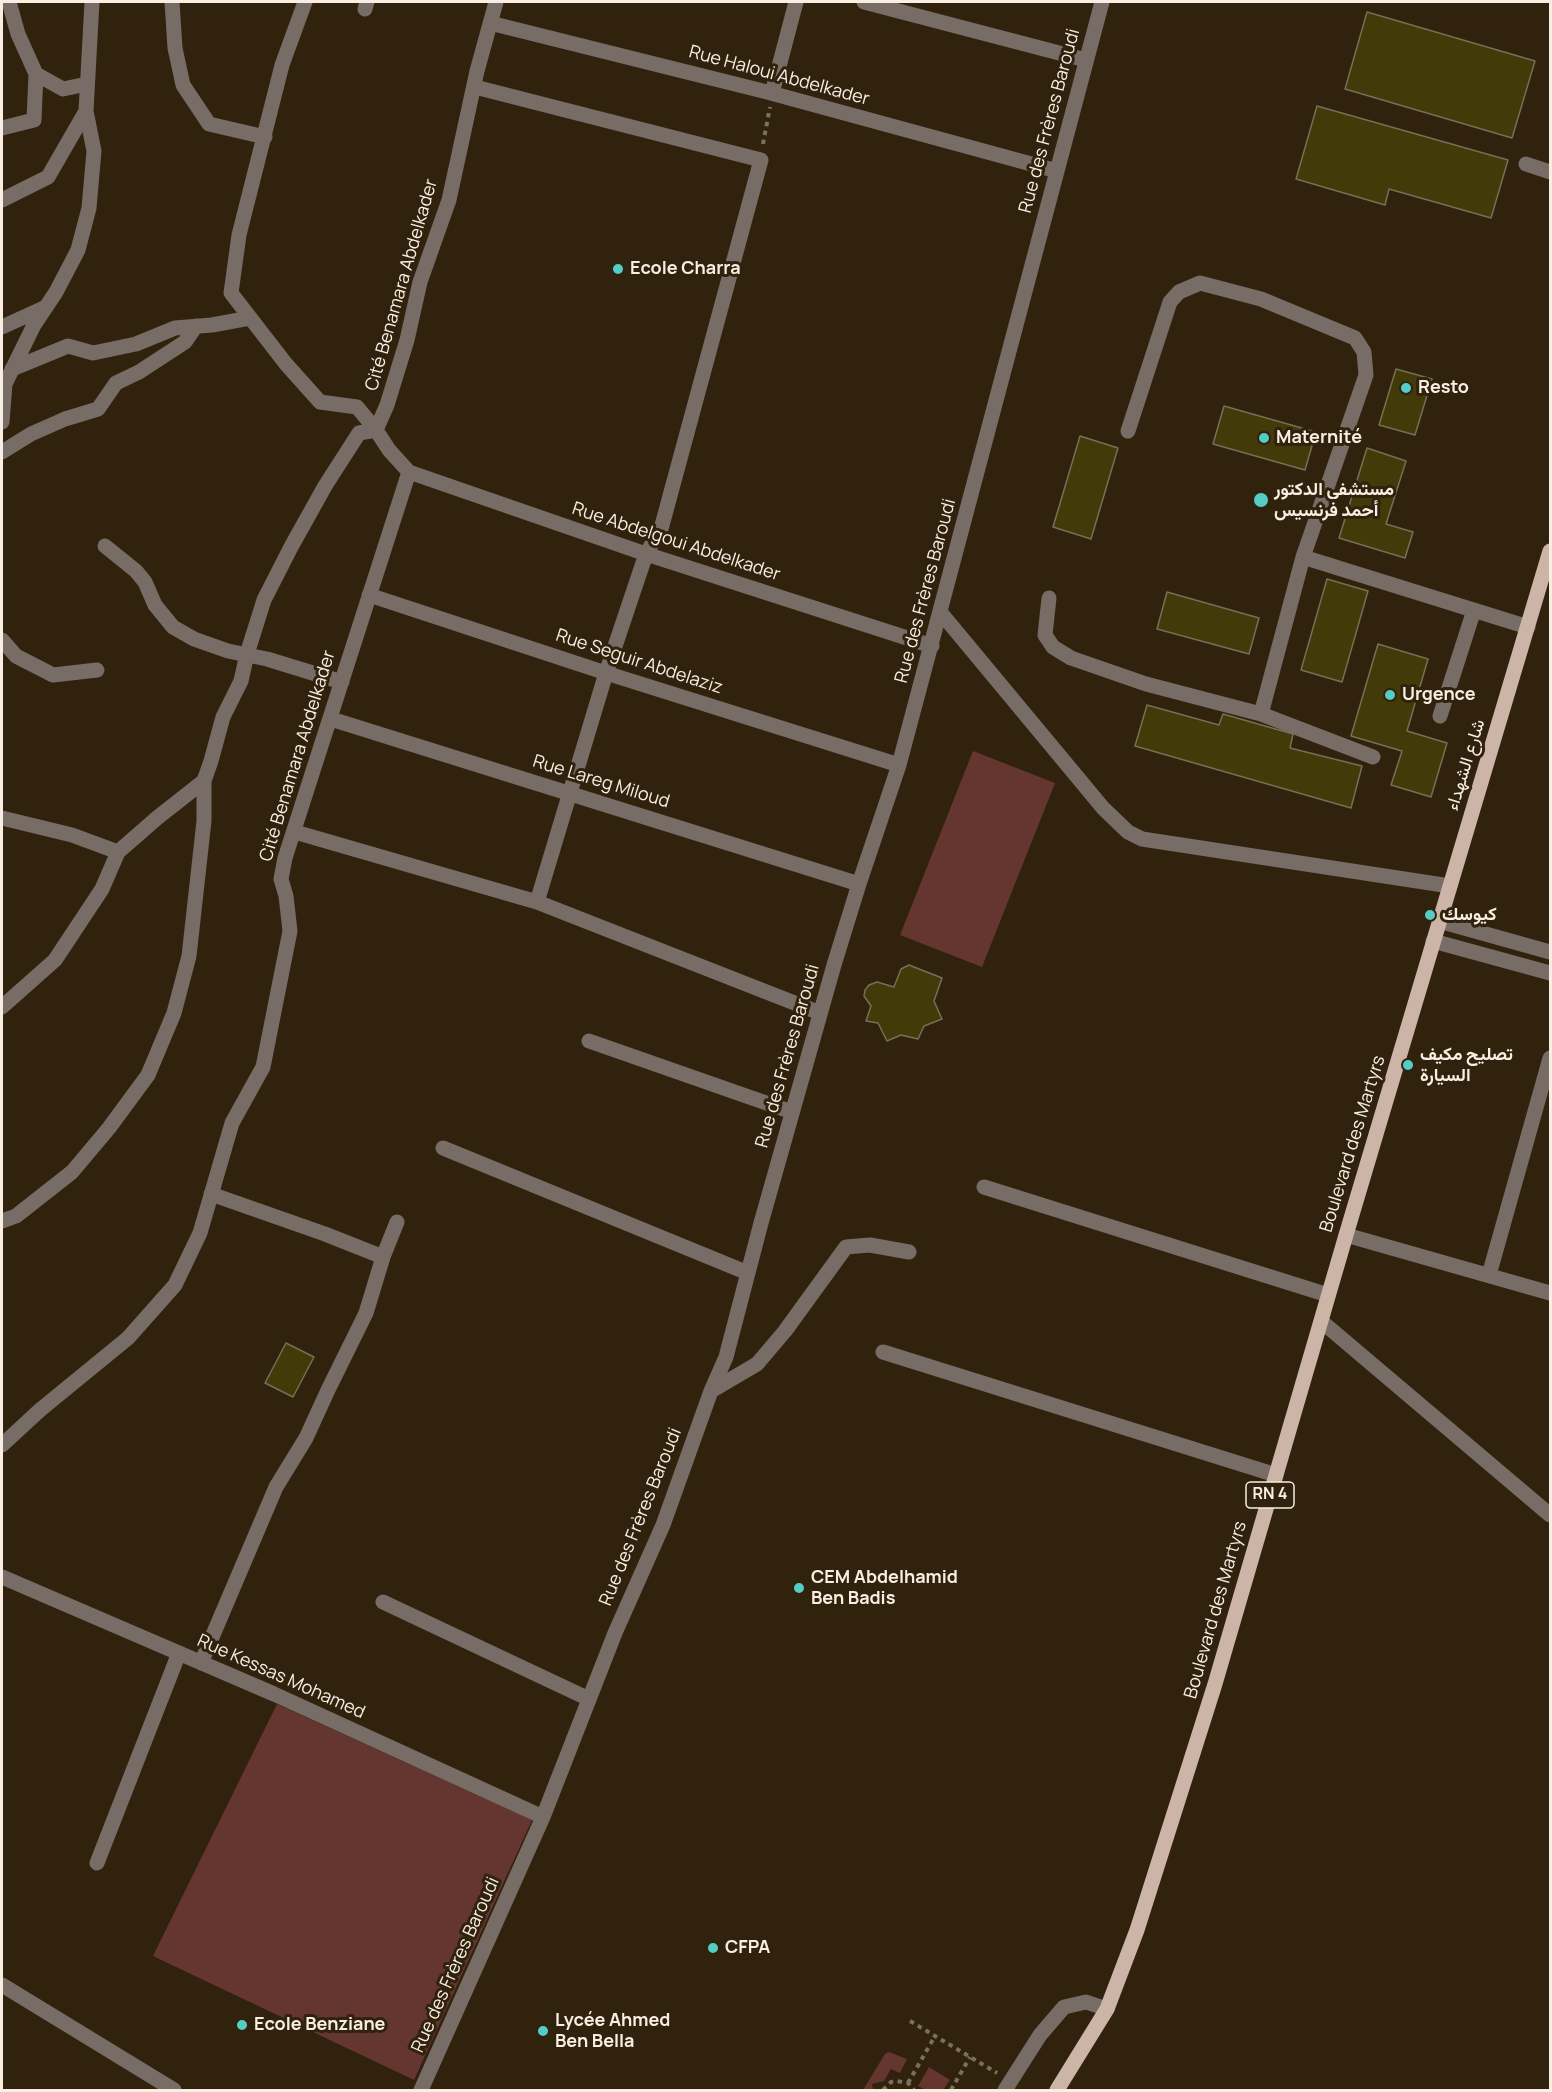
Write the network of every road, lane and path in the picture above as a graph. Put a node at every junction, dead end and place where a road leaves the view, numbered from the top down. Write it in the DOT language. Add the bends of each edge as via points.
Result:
graph roads {
  1 [pos="9,2"];
  2 [pos="92,2"];
  3 [pos="172,2"];
  4 [pos="305,2"];
  5 [pos="495,2"];
  6 [pos="796,2"];
  7 [pos="864,2"];
  8 [pos="1102,2"];
  9 [pos="490,23"];
  10 [pos="1086,60"];
  11 [pos="36,74"];
  12 [pos="87,84"];
  13 [pos="475,87"];
  14 [pos="772,93"];
  15 [pos="86,111"];
  16 [pos="2,128"];
  17 [pos="265,137"];
  18 [pos="761,160"];
  19 [pos="1526,164"];
  20 [pos="1057,171"];
  21 [pos="1551,172"];
  22 [pos="2,200"];
  23 [pos="46,307"];
  24 [pos="250,318"];
  25 [pos="196,326"];
  26 [pos="2,327"];
  27 [pos="12,369"];
  28 [pos="2,422"];
  29 [pos="376,430"];
  30 [pos="1128,431"];
  31 [pos="2,452"];
  32 [pos="409,472"];
  33 [pos="105,546"];
  34 [pos="1551,551"];
  35 [pos="646,554"];
  36 [pos="1303,557"];
  37 [pos="369,596"];
  38 [pos="1048,598"];
  39 [pos="1474,610"];
  40 [pos="940,613"];
  41 [pos="1528,627"];
  42 [pos="2,640"];
  43 [pos="932,646"];
  44 [pos="247,654"];
  45 [pos="97,670"];
  46 [pos="606,673"];
  47 [pos="342,682"];
  48 [pos="1261,714"];
  49 [pos="1440,716"];
  50 [pos="331,719"];
  51 [pos="1373,757"];
  52 [pos="899,765"];
  53 [pos="204,782"];
  54 [pos="570,793"];
  55 [pos="2,818"];
  56 [pos="295,831"];
  57 [pos="118,852"];
  58 [pos="859,884"];
  59 [pos="1450,886"];
  60 [pos="537,903"];
  61 [pos="1439,921"];
  62 [pos="1433,941"];
  63 [pos="1551,952"];
  64 [pos="1551,973"];
  65 [pos="2,1007"];
  66 [pos="820,1013"];
  67 [pos="589,1041"];
  68 [pos="1551,1058"];
  69 [pos="792,1112"];
  70 [pos="443,1148"];
  71 [pos="984,1187"];
  72 [pos="212,1194"];
  73 [pos="2,1221"];
  74 [pos="397,1222"];
  75 [pos="1346,1235"];
  76 [pos="909,1252"];
  77 [pos="384,1257"];
  78 [pos="748,1273"];
  79 [pos="1489,1275"];
  80 [pos="1551,1293"];
  81 [pos="1328,1295"];
  82 [pos="1321,1321"];
  83 [pos="883,1352"];
  84 [pos="711,1391"];
  85 [pos="2,1445"];
  86 [pos="1276,1475"];
  87 [pos="1551,1515"];
  88 [pos="2,1578"];
  89 [pos="383,1602"];
  90 [pos="179,1653"];
  91 [pos="201,1663"];
  92 [pos="589,1699"];
  93 [pos="543,1817"];
  94 [pos="97,1863"];
  95 [pos="2,1985"];
  96 [pos="1107,2009"];
  97 [pos="910,2021"];
  98 [pos="935,2036"];
  99 [pos="970,2057"];
  100 [pos="908,2084"];
  101 [pos="1008,2086"];
  102 [pos="174,2091"];
  103 [pos="421,2091"];
  104 [pos="883,2091"];
  105 [pos="914,2091"];
  106 [pos="951,2091"];
  107 [pos="1057,2091"];
  1 -- 11 [label="street"];
  2 -- 12 [label="street"];
  3 -- 17 [label="street" via="183,86 209,124"];
  4 -- 17 [label="street" via="282,65"];
  5 -- 9 [label="street, Cité Benamara Abdelkader"];
  6 -- 14 [label="street"];
  7 -- 10 [label="street"];
  8 -- 10 [label="street, Rue des Frères Baroudi"];
  9 -- 13 [label="street, Cité Benamara Abdelkader"];
  9 -- 14 [label="street, Rue Haloui Abdelkader"];
  10 -- 20 [label="street, Rue des Frères Baroudi"];
  11 -- 12 [label="street" via="63,89"];
  11 -- 16 [label="street" via="34,120"];
  12 -- 15 [label="street"];
  13 -- 18 [label="street"];
  13 -- 29 [label="street, Cité Benamara Abdelkader" via="449,200"];
  14 -- 18 [label="path"];
  14 -- 20 [label="street, Rue Haloui Abdelkader"];
  15 -- 22 [label="street" via="48,177"];
  15 -- 23 [label="street" via="94,151 89,208 78,250"];
  17 -- 24 [label="street" via="239,235 231,292"];
  18 -- 35 [label="street" via="661,529"];
  19 -- 21 [label="street"];
  20 -- 40 [label="street, Rue des Frères Baroudi"];
  23 -- 26 [label="street"];
  23 -- 27 [label="street"];
  24 -- 25 [label="street"];
  24 -- 29 [label="street" via="320,402 357,407"];
  25 -- 27 [label="street" via="176,328 136,344 93,353 68,346"];
  25 -- 31 [label="street" via="185,342 116,383 98,409 30,434"];
  27 -- 28 [label="street" via="5,384"];
  29 -- 32 [label="street"];
  29 -- 44 [label="street" via="358,433 325,486 264,600"];
  30 -- 36 [label="street" via="1170,302 1179,292 1200,283 1261,299 1355,338 1364,352 1366,375"];
  32 -- 35 [label="street, Rue Abdelgoui Abdelkader"];
  32 -- 37 [label="street, Cité Benamara Abdelkader"];
  33 -- 44 [label="street" via="136,570 155,605 173,627 194,639"];
  34 -- 41 [label="main road, شارع الشهداء / RN 4"];
  35 -- 43 [label="street, Rue Abdelgoui Abdelkader"];
  35 -- 46 [label="street"];
  36 -- 39 [label="street"];
  36 -- 48 [label="street"];
  37 -- 46 [label="street, Rue Seguir Abdelaziz"];
  37 -- 47 [label="street, Cité Benamara Abdelkader"];
  38 -- 48 [label="street" via="1045,635 1053,647 1071,658 1146,684"];
  39 -- 41 [label="street"];
  39 -- 49 [label="street"];
  40 -- 43 [label="street, Rue des Frères Baroudi"];
  40 -- 59 [label="street" via="1103,808 1128,832 1142,839"];
  41 -- 59 [label="main road, شارع الشهداء / RN 4"];
  42 -- 45 [label="street" via="16,656 53,675"];
  43 -- 52 [label="street, Rue des Frères Baroudi"];
  44 -- 47 [label="street"];
  44 -- 53 [label="street" via="242,681 223,717"];
  46 -- 52 [label="street, Rue Seguir Abdelaziz"];
  46 -- 54 [label="street"];
  47 -- 50 [label="street, Cité Benamara Abdelkader"];
  48 -- 51 [label="street"];
  50 -- 54 [label="street, Rue Lareg Miloud"];
  50 -- 56 [label="street, Cité Benamara Abdelkader"];
  52 -- 58 [label="street, Rue des Frères Baroudi"];
  53 -- 57 [label="street"];
  53 -- 73 [label="street" via="204,821 189,956 174,1013 148,1075 72,1172 16,1216"];
  54 -- 58 [label="street, Rue Lareg Miloud"];
  54 -- 60 [label="street"];
  55 -- 57 [label="street" via="72,835"];
  56 -- 60 [label="street"];
  56 -- 72 [label="street, Cité Benamara Abdelkader" via="281,879 290,931 263,1066 232,1123"];
  57 -- 65 [label="street" via="102,889 55,960"];
  58 -- 66 [label="street, Rue des Frères Baroudi"];
  59 -- 61 [label="main road, Boulevard des Martyrs / RN 4"];
  60 -- 66 [label="street"];
  61 -- 62 [label="main road, Boulevard des Martyrs / RN 4"];
  61 -- 63 [label="street"];
  62 -- 64 [label="street"];
  62 -- 75 [label="main road, Boulevard des Martyrs / RN 4"];
  66 -- 69 [label="street, Rue des Frères Baroudi"];
  67 -- 69 [label="street"];
  68 -- 79 [label="street"];
  69 -- 78 [label="street, Rue des Frères Baroudi"];
  70 -- 78 [label="street"];
  71 -- 81 [label="street"];
  72 -- 77 [label="street"];
  72 -- 85 [label="street, Cité Benamara Abdelkader" via="200,1233 175,1285 128,1338"];
  74 -- 77 [label="street"];
  75 -- 79 [label="street"];
  75 -- 81 [label="main road, Boulevard des Martyrs / RN 4"];
  76 -- 84 [label="street" via="870,1245 846,1247 757,1364"];
  77 -- 91 [label="street" via="366,1313 306,1438 276,1487"];
  78 -- 84 [label="street, Rue des Frères Baroudi" via="726,1357"];
  79 -- 80 [label="street"];
  81 -- 82 [label="main road, Boulevard des Martyrs / RN 4"];
  82 -- 86 [label="main road, Boulevard des Martyrs / RN 4"];
  82 -- 87 [label="street"];
  83 -- 86 [label="street"];
  84 -- 92 [label="street, Rue des Frères Baroudi" via="663,1525"];
  86 -- 96 [label="main road, Boulevard des Martyrs / RN 4" via="1208,1706 1137,1930"];
  88 -- 90 [label="street, Rue Kessas Mohamed"];
  89 -- 92 [label="street"];
  90 -- 91 [label="street, Rue Kessas Mohamed"];
  90 -- 94 [label="street"];
  91 -- 93 [label="street, Rue Kessas Mohamed"];
  92 -- 93 [label="street, Rue des Frères Baroudi"];
  93 -- 103 [label="street, Rue des Frères Baroudi"];
  95 -- 102 [label="street"];
  96 -- 101 [label="street" via="1086,2002 1064,2007 1040,2035"];
  96 -- 107 [label="main road, Boulevard des Martyrs / RN 4"];
  97 -- 98 [label="path"];
  98 -- 99 [label="path"];
  98 -- 100 [label="path"];
  99 -- 101 [label="path"];
  99 -- 106 [label="path"];
  100 -- 104 [label="path" via="891,2082"];
  100 -- 105 [label="path"];
}
